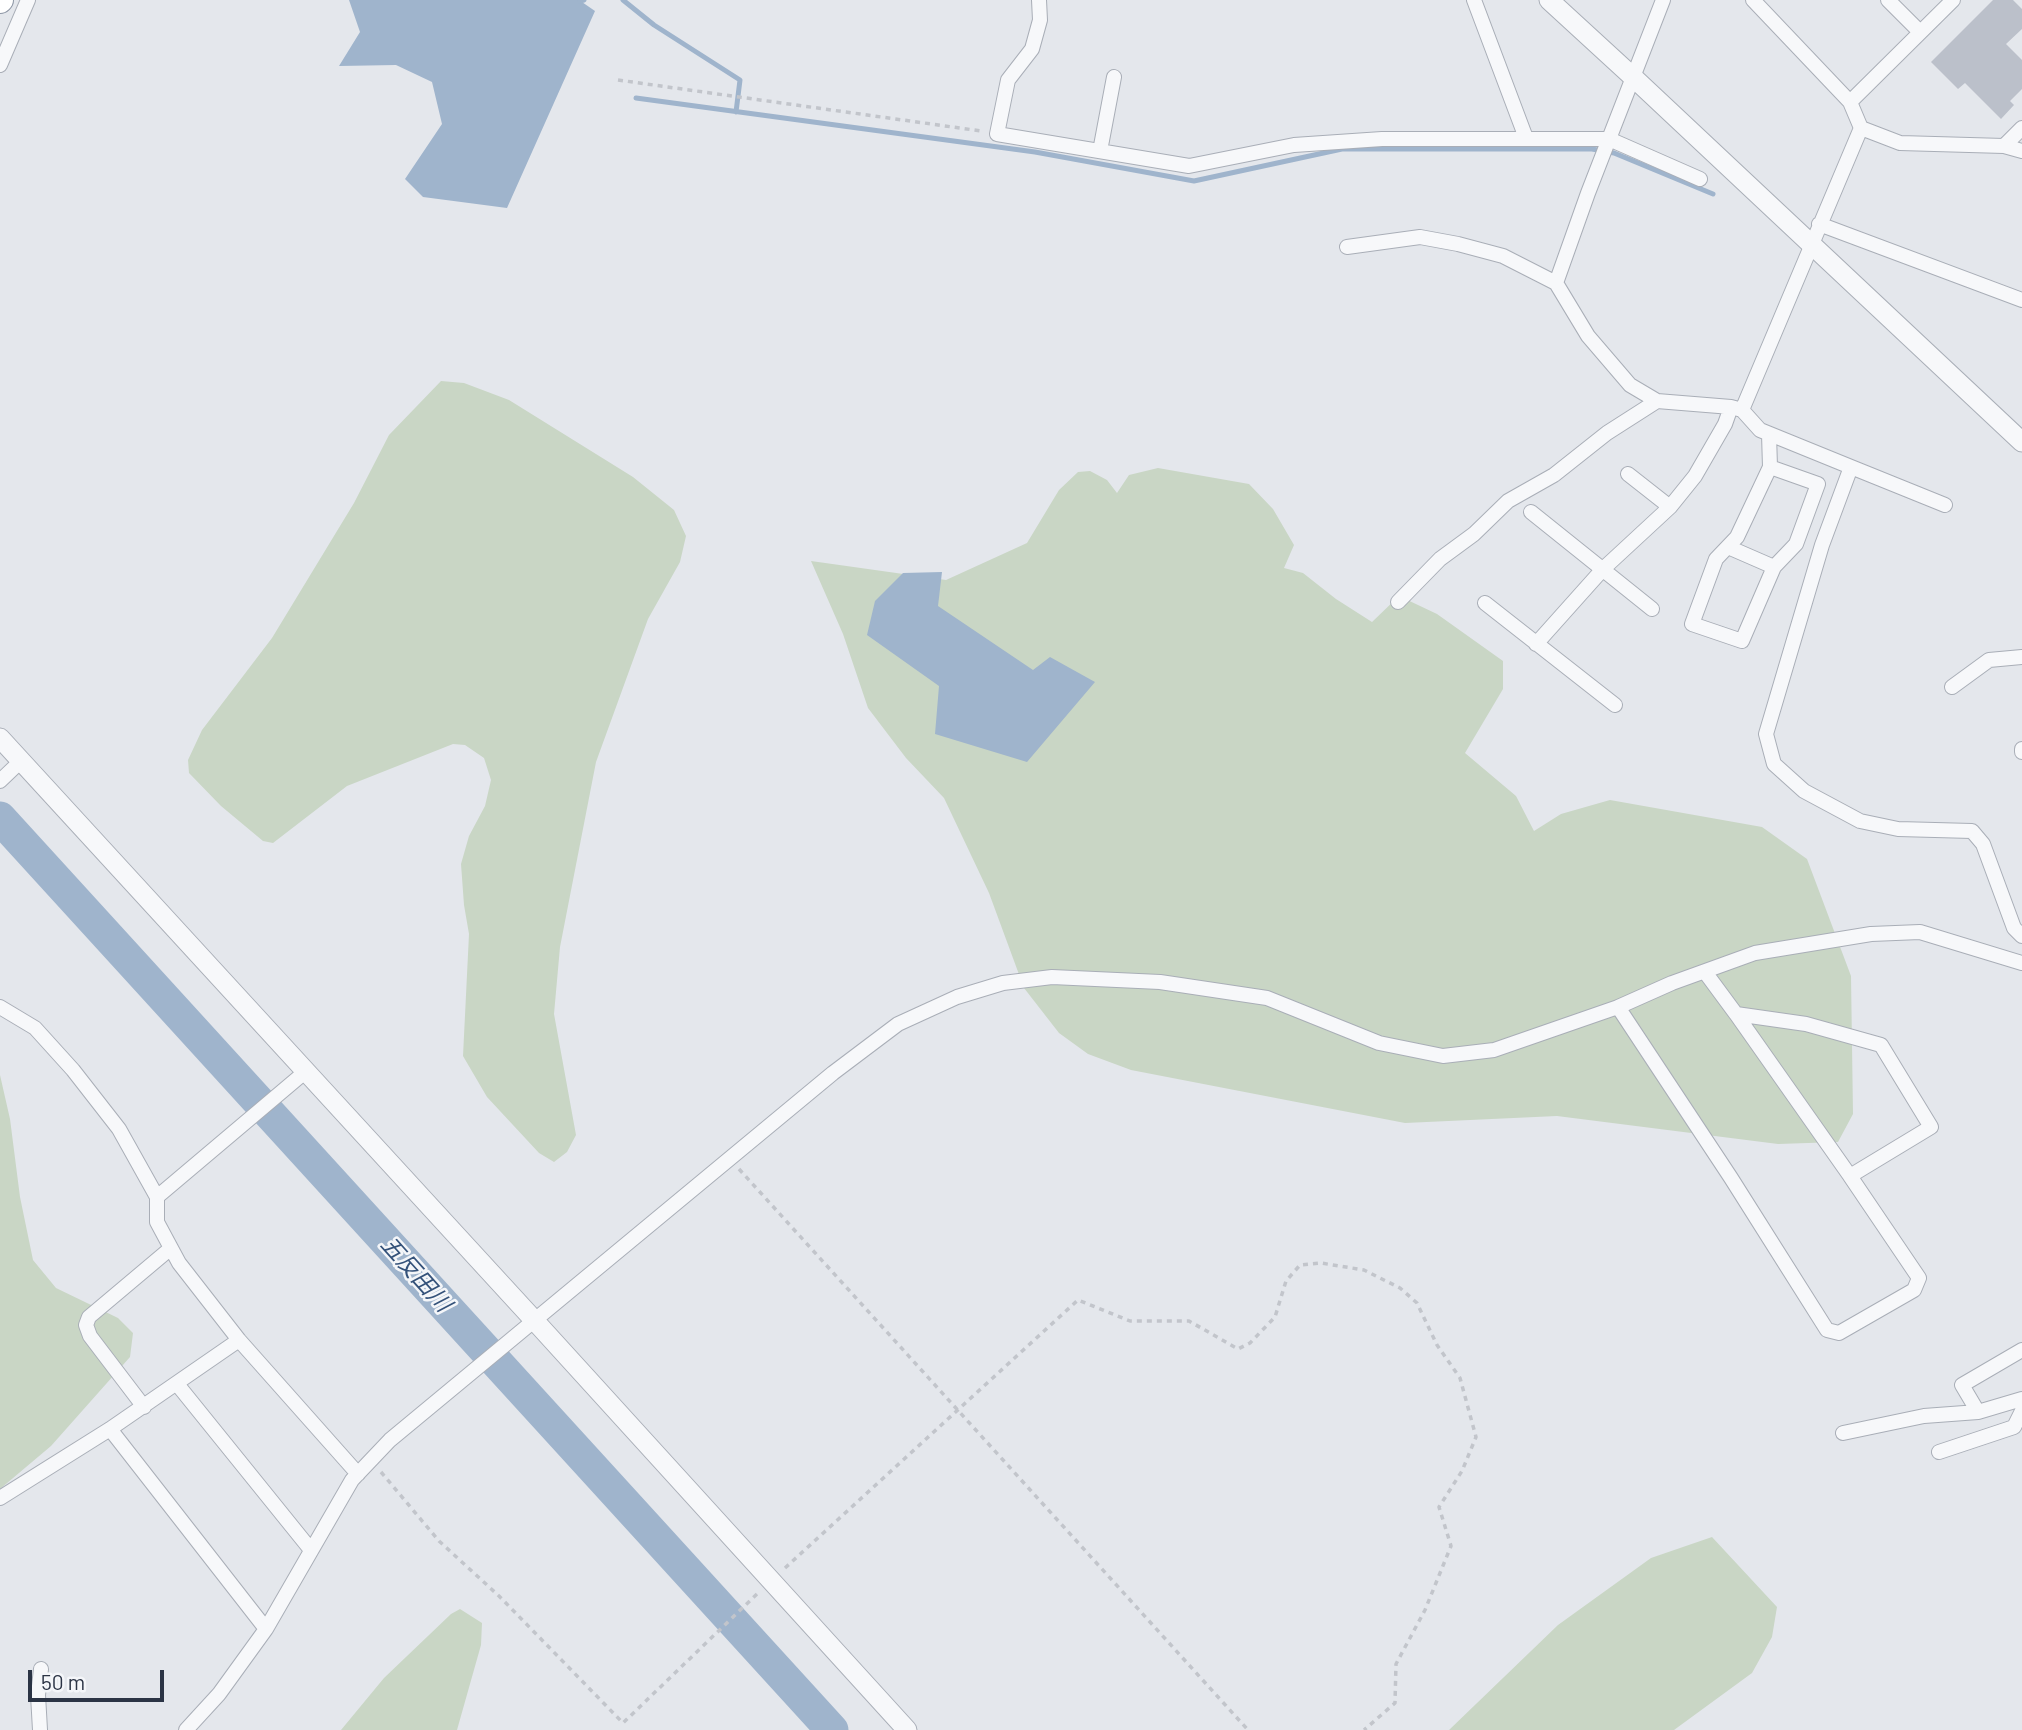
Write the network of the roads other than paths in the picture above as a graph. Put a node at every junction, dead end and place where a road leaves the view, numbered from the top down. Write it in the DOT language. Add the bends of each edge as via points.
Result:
graph roads {
  1 [pos="28,0"];
  2 [pos="1039,0"];
  3 [pos="1474,0"];
  4 [pos="1549,0"];
  5 [pos="1663,0"];
  6 [pos="1753,0"];
  7 [pos="1888,0"];
  8 [pos="1953,0"];
  9 [pos="1920,32"];
  10 [pos="0,65"];
  11 [pos="1114,77"];
  12 [pos="1634,78"];
  13 [pos="1850,102"];
  14 [pos="1861,128"];
  15 [pos="2022,128"];
  16 [pos="1526,138"];
  17 [pos="2004,146"];
  18 [pos="1606,148"];
  19 [pos="1100,151"];
  20 [pos="2022,151"];
  21 [pos="1700,179"];
  22 [pos="1819,224"];
  23 [pos="1811,243"];
  24 [pos="1347,247"];
  25 [pos="1556,283"];
  26 [pos="2022,300"];
  27 [pos="1657,401"];
  28 [pos="1736,408"];
  29 [pos="1769,434"];
  30 [pos="2022,442"];
  31 [pos="1770,467"];
  32 [pos="1851,467"];
  33 [pos="1628,474"];
  34 [pos="1945,505"];
  35 [pos="1670,507"];
  36 [pos="1531,512"];
  37 [pos="1728,547"];
  38 [pos="1774,567"];
  39 [pos="1603,569"];
  40 [pos="1398,603"];
  41 [pos="1485,603"];
  42 [pos="1653,609"];
  43 [pos="1536,644"];
  44 [pos="2022,657"];
  45 [pos="1952,687"];
  46 [pos="1615,705"];
  47 [pos="0,736"];
  48 [pos="22,760"];
  49 [pos="0,781"];
  50 [pos="2022,936"];
  51 [pos="2022,963"];
  52 [pos="1705,972"];
  53 [pos="0,1007"];
  54 [pos="1618,1007"];
  55 [pos="1736,1014"];
  56 [pos="305,1072"];
  57 [pos="1850,1176"];
  58 [pos="157,1197"];
  59 [pos="171,1248"];
  60 [pos="534,1320"];
  61 [pos="239,1340"];
  62 [pos="2022,1349"];
  63 [pos="177,1384"];
  64 [pos="2022,1399"];
  65 [pos="144,1407"];
  66 [pos="2022,1411"];
  67 [pos="1978,1412"];
  68 [pos="110,1429"];
  69 [pos="1843,1433"];
  70 [pos="1939,1452"];
  71 [pos="358,1474"];
  72 [pos="0,1498"];
  73 [pos="311,1550"];
  74 [pos="267,1629"];
  75 [pos="41,1669"];
  76 [pos="40,1730"];
  77 [pos="186,1730"];
  78 [pos="907,1730"];
  1 -- 10 [label="street"];
  2 -- 19 [label="street" via="1040,20 1032,49 1008,80 997,134"];
  3 -- 16 [label="street"];
  4 -- 12 [label="street"];
  5 -- 12 [label="street"];
  6 -- 13 [label="street"];
  7 -- 9 [label="street"];
  8 -- 9 [label="street"];
  9 -- 13 [label="street"];
  11 -- 19 [label="street"];
  12 -- 18 [label="street"];
  12 -- 23 [label="street"];
  13 -- 14 [label="street"];
  14 -- 17 [label="street" via="1900,143"];
  14 -- 22 [label="street"];
  15 -- 17 [label="street"];
  16 -- 18 [label="street"];
  16 -- 19 [label="street" via="1294,145 1189,166"];
  17 -- 20 [label="street"];
  18 -- 21 [label="street"];
  18 -- 25 [label="street"];
  22 -- 23 [label="street"];
  22 -- 26 [label="street"];
  23 -- 28 [label="street"];
  23 -- 30 [label="street"];
  24 -- 25 [label="street" via="1420,237 1503,256"];
  25 -- 27 [label="street" via="1588,336 1630,385"];
  27 -- 28 [label="street"];
  27 -- 40 [label="street" via="1554,475 1508,501 1440,559"];
  28 -- 29 [label="street"];
  28 -- 35 [label="street" via="1695,476"];
  29 -- 31 [label="street"];
  29 -- 32 [label="street"];
  31 -- 37 [label="street"];
  31 -- 38 [label="street" via="1818,484 1796,544"];
  32 -- 34 [label="street"];
  32 -- 50 [label="street" via="1822,545 1766,734 1774,764 1804,791 1860,821 1898,829 1972,831 1983,844 2014,928"];
  33 -- 35 [label="street"];
  35 -- 39 [label="street"];
  36 -- 39 [label="street"];
  37 -- 38 [label="street"];
  37 -- 38 [label="street" via="1716,559 1692,624 1742,641"];
  39 -- 42 [label="street"];
  39 -- 43 [label="street"];
  41 -- 43 [label="street"];
  43 -- 46 [label="street"];
  44 -- 45 [label="street" via="1989,660"];
  47 -- 48 [label="street"];
  48 -- 49 [label="street"];
  48 -- 56 [label="street"];
  51 -- 52 [label="street" via="1920,932 1871,934 1755,953"];
  52 -- 54 [label="street"];
  52 -- 55 [label="street"];
  53 -- 58 [label="street" via="35,1028 73,1070 119,1129"];
  54 -- 57 [label="street" via="1827,1330 1839,1333 1914,1290 1919,1278"];
  54 -- 60 [label="street" via="1494,1050 1443,1056 1379,1043 1267,998 1160,982 1052,977 1003,983 957,997 898,1024"];
  55 -- 57 [label="street"];
  55 -- 57 [label="street" via="1806,1024 1881,1045 1931,1127"];
  56 -- 58 [label="street"];
  56 -- 60 [label="street"];
  58 -- 59 [label="street" via="157,1222"];
  59 -- 61 [label="street"];
  59 -- 65 [label="street" via="89,1317 86,1325"];
  60 -- 71 [label="street"];
  60 -- 78 [label="street"];
  61 -- 63 [label="street"];
  61 -- 71 [label="street"];
  62 -- 67 [label="street" via="1962,1385"];
  63 -- 65 [label="street"];
  63 -- 73 [label="street"];
  64 -- 67 [label="street"];
  65 -- 68 [label="street"];
  66 -- 70 [label="street" via="2014,1427"];
  67 -- 69 [label="street" via="1924,1416"];
  68 -- 72 [label="street"];
  68 -- 74 [label="street"];
  71 -- 73 [label="street"];
  73 -- 74 [label="street"];
  74 -- 77 [label="street"];
  75 -- 76 [label="street"];
}
